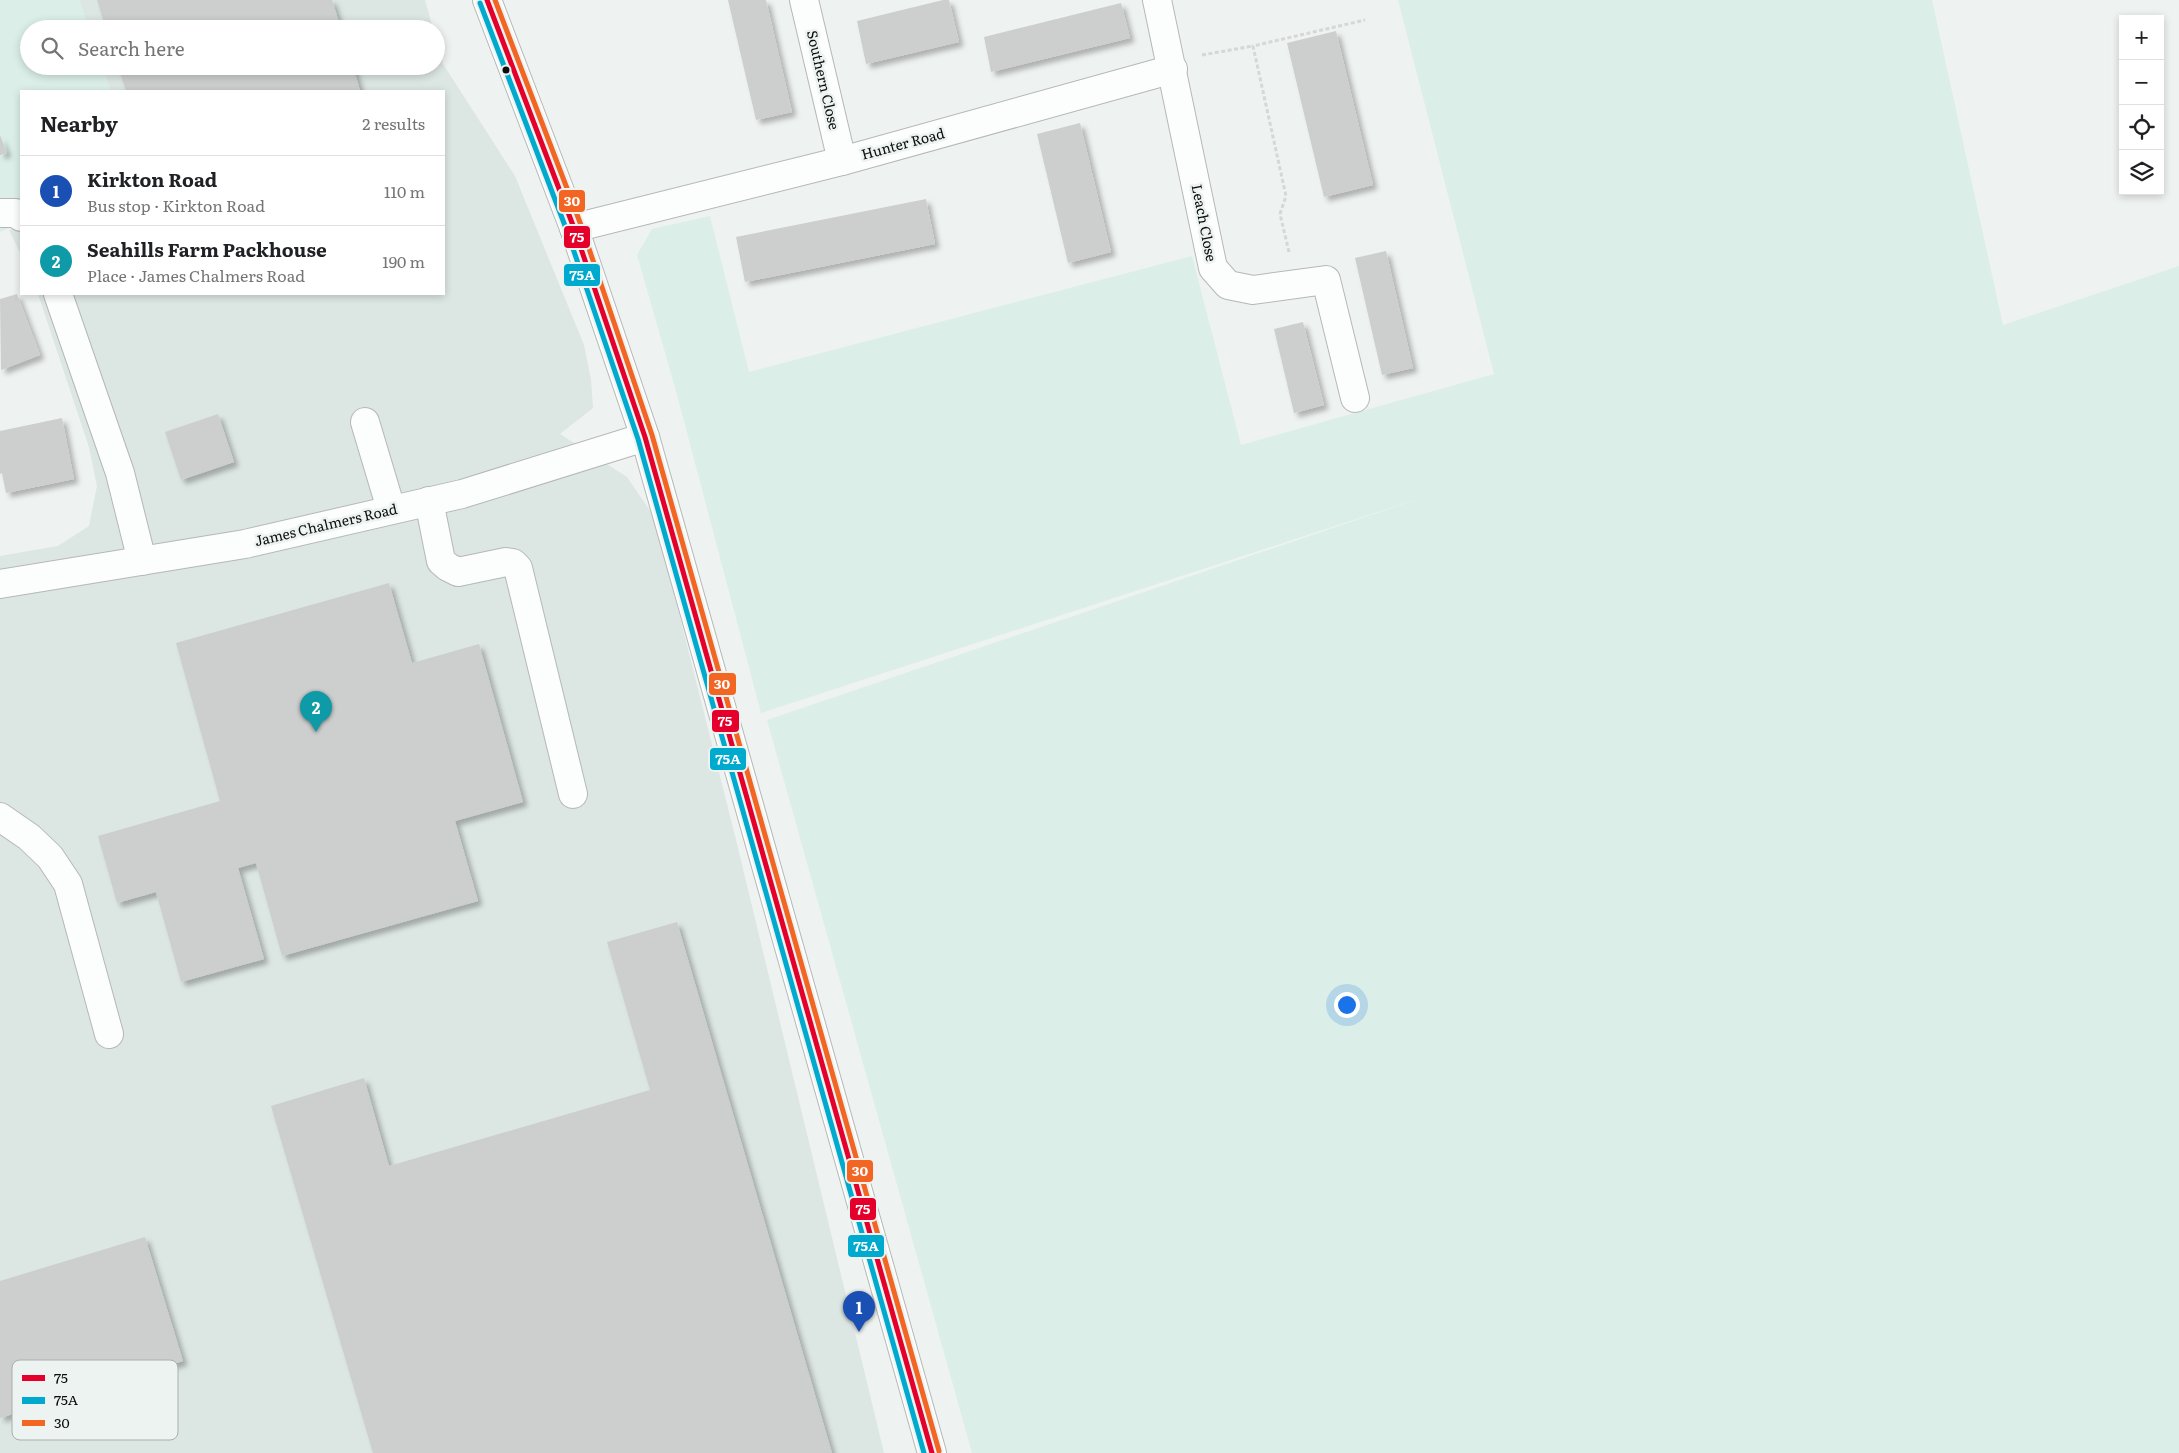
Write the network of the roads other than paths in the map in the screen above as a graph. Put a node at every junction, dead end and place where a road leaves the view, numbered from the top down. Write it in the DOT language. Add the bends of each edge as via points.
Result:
graph roads {
  1 [pos="487,0"];
  2 [pos="804,0"];
  3 [pos="1157,0"];
  4 [pos="1172,65"];
  5 [pos="842,160"];
  6 [pos="0,212"];
  7 [pos="20,216"];
  8 [pos="574,228"];
  9 [pos="58,295"];
  10 [pos="1355,398"];
  11 [pos="365,422"];
  12 [pos="645,437"];
  13 [pos="429,501"];
  14 [pos="391,509"];
  15 [pos="142,561"];
  16 [pos="0,584"];
  17 [pos="573,794"];
  18 [pos="0,817"];
  19 [pos="109,1034"];
  20 [pos="932,1453"];
  1 -- 8 [label="street"];
  2 -- 5 [label="street, Southern Close"];
  3 -- 4 [label="street, Leach Close"];
  4 -- 5 [label="street, Hunter Road"];
  4 -- 10 [label="street, Leach Close" via="1213,268 1228,285 1253,290 1326,280"];
  5 -- 8 [label="street, Hunter Road"];
  6 -- 7 [label="street"];
  8 -- 12 [label="street"];
  9 -- 15 [label="street" via="120,473"];
  11 -- 14 [label="street"];
  12 -- 13 [label="street, James Chalmers Road" via="462,494"];
  12 -- 20 [label="street"];
  13 -- 14 [label="street, James Chalmers Road"];
  13 -- 17 [label="street" via="441,561 448,567 458,572 506,562 518,568"];
  14 -- 15 [label="street, James Chalmers Road" via="244,544"];
  15 -- 16 [label="street, James Chalmers Road"];
  18 -- 19 [label="street" via="50,857 68,884"];
}
